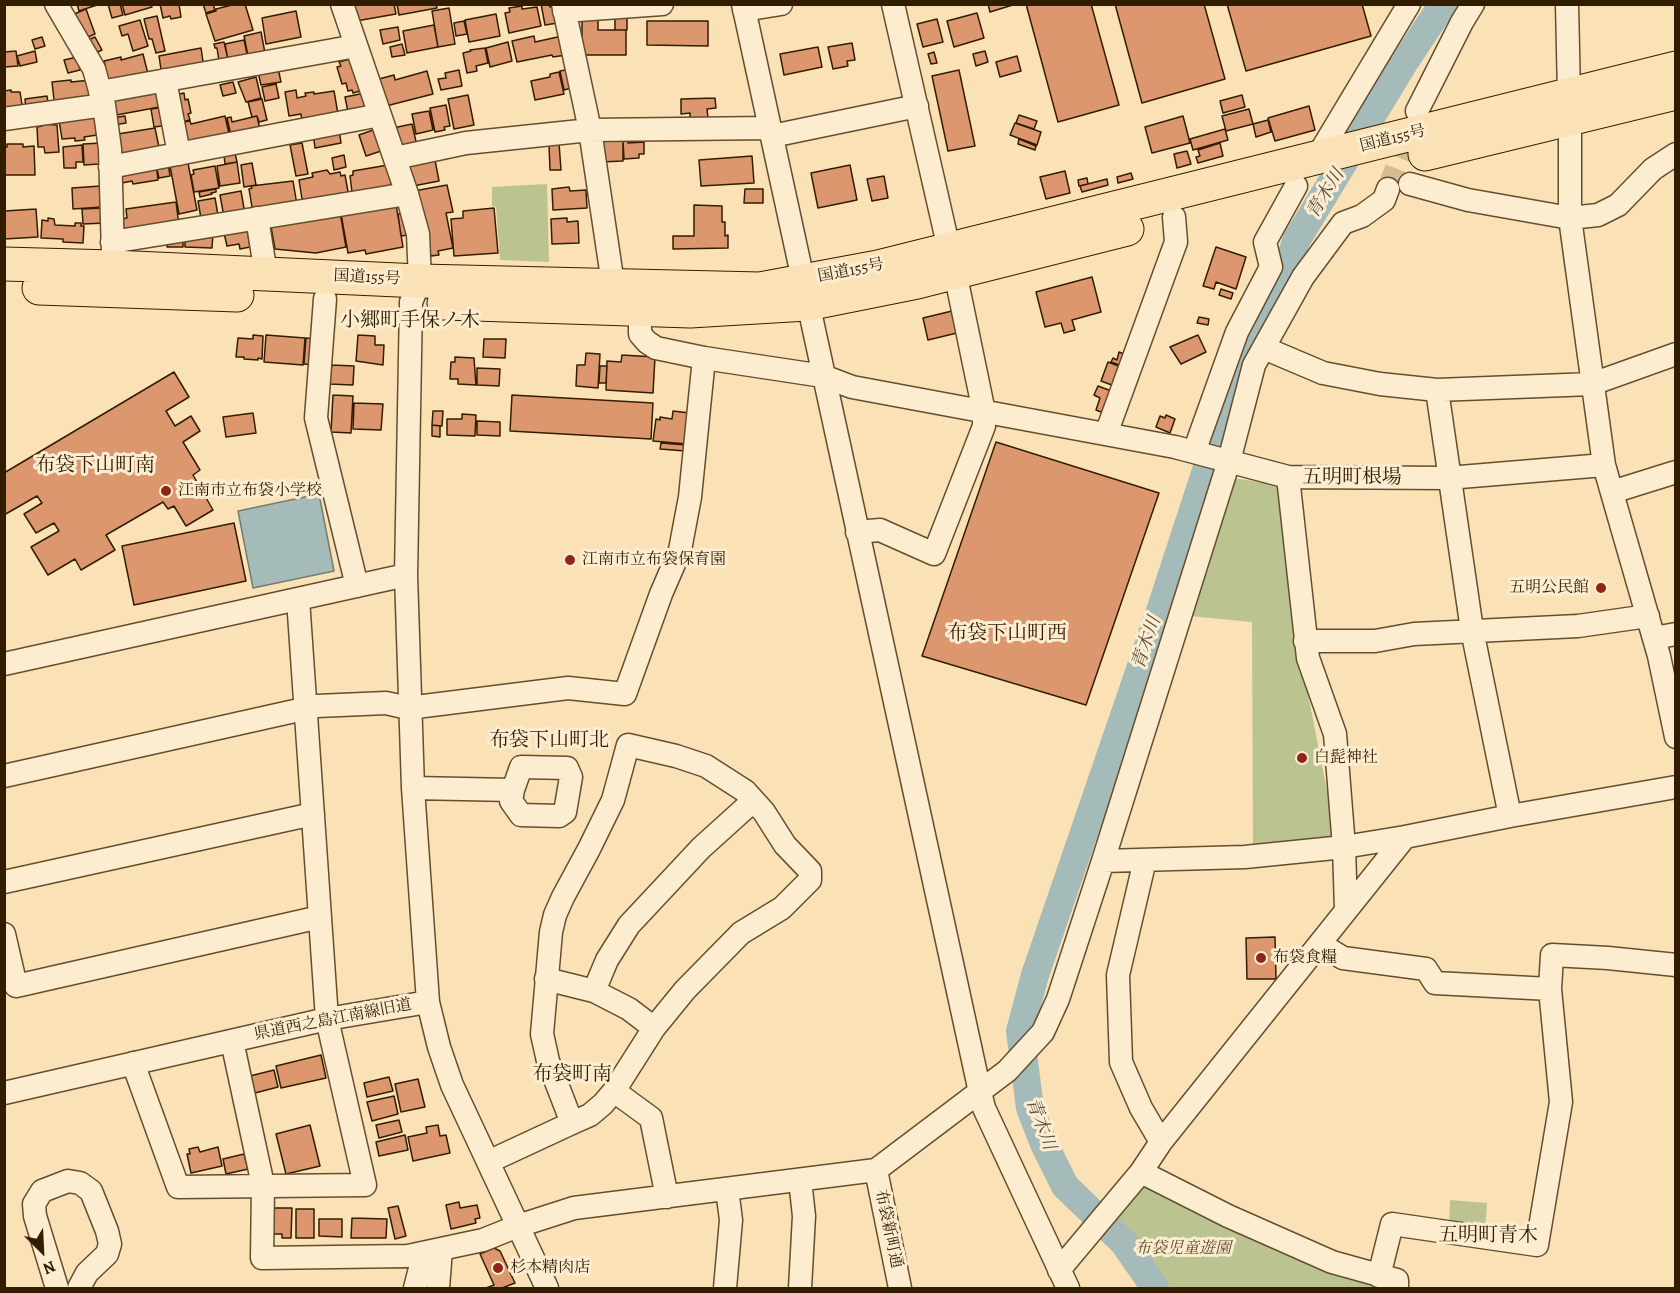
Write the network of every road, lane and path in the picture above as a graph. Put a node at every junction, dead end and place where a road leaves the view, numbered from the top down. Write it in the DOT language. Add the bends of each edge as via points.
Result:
graph roads {
  1 [pos="56,4"];
  2 [pos="342,4"];
  3 [pos="662,4"];
  4 [pos="781,4"];
  5 [pos="893,4"];
  6 [pos="1409,4"];
  7 [pos="1567,4"];
  8 [pos="744,7"];
  9 [pos="564,8"];
  10 [pos="1467,13"];
  11 [pos="357,46"];
  12 [pos="1676,68"];
  13 [pos="165,80"];
  14 [pos="1676,93"];
  15 [pos="102,98"];
  16 [pos="917,106"];
  17 [pos="1570,108"];
  18 [pos="1417,111"];
  19 [pos="380,115"];
  20 [pos="4,119"];
  21 [pos="590,130"];
  22 [pos="771,132"];
  23 [pos="179,154"];
  24 [pos="1676,154"];
  25 [pos="395,158"];
  26 [pos="1378,166"];
  27 [pos="110,167"];
  28 [pos="1309,171"];
  29 [pos="1410,184"];
  30 [pos="407,194"];
  31 [pos="1174,217"];
  32 [pos="257,218"];
  33 [pos="1570,218"];
  34 [pos="113,254"];
  35 [pos="952,261"];
  36 [pos="4,264"];
  37 [pos="266,274"];
  38 [pos="613,284"];
  39 [pos="4,286"];
  40 [pos="415,291"];
  41 [pos="805,292"];
  42 [pos="325,299"];
  43 [pos="640,310"];
  44 [pos="1263,348"];
  45 [pos="1676,354"];
  46 [pos="704,358"];
  47 [pos="823,376"];
  48 [pos="1592,384"];
  49 [pos="1437,390"];
  50 [pos="984,412"];
  51 [pos="1106,434"];
  52 [pos="1197,453"];
  53 [pos="1225,461"];
  54 [pos="1604,465"];
  55 [pos="1676,472"];
  56 [pos="1288,477"];
  57 [pos="1448,478"];
  58 [pos="1612,492"];
  59 [pos="857,532"];
  60 [pos="406,576"];
  61 [pos="357,586"];
  62 [pos="298,599"];
  63 [pos="1648,616"];
  64 [pos="1472,630"];
  65 [pos="1665,636"];
  66 [pos="1305,641"];
  67 [pos="4,664"];
  68 [pos="306,708"];
  69 [pos="408,708"];
  70 [pos="1676,737"];
  71 [pos="4,776"];
  72 [pos="1676,787"];
  73 [pos="412,788"];
  74 [pos="513,790"];
  75 [pos="753,801"];
  76 [pos="313,814"];
  77 [pos="1510,816"];
  78 [pos="1405,837"];
  79 [pos="1344,847"];
  80 [pos="1146,860"];
  81 [pos="1103,861"];
  82 [pos="4,882"];
  83 [pos="1346,910"];
  84 [pos="320,917"];
  85 [pos="4,934"];
  86 [pos="1320,944"];
  87 [pos="1676,965"];
  88 [pos="546,979"];
  89 [pos="10,987"];
  90 [pos="1550,989"];
  91 [pos="594,991"];
  92 [pos="428,1002"];
  93 [pos="327,1019"];
  94 [pos="654,1028"];
  95 [pos="232,1041"];
  96 [pos="133,1063"];
  97 [pos="614,1091"];
  98 [pos="980,1092"];
  99 [pos="4,1093"];
  100 [pos="572,1123"];
  101 [pos="1161,1142"];
  102 [pos="488,1162"];
  103 [pos="876,1170"];
  104 [pos="1141,1172"];
  105 [pos="800,1180"];
  106 [pos="263,1185"];
  107 [pos="727,1189"];
  108 [pos="667,1197"];
  109 [pos="518,1226"];
  110 [pos="433,1252"];
  111 [pos="49,1260"];
  112 [pos="1063,1279"];
  113 [pos="83,1281"];
  114 [pos="1388,1282"];
  115 [pos="57,1288"];
  116 [pos="415,1288"];
  117 [pos="438,1288"];
  118 [pos="547,1288"];
  119 [pos="725,1288"];
  120 [pos="800,1288"];
  121 [pos="900,1288"];
  1 -- 15 [label="street" via="94,69"];
  2 -- 11 [label="street"];
  3 -- 9 [label="street"];
  4 -- 8 [label="street"];
  5 -- 16 [label="street"];
  6 -- 28 [label="street"];
  7 -- 17 [label="street"];
  8 -- 22 [label="street"];
  9 -- 21 [label="street"];
  10 -- 18 [label="street"];
  11 -- 13 [label="street"];
  11 -- 19 [label="street"];
  12 -- 17 [label="highway, 国道155号"];
  13 -- 15 [label="street"];
  13 -- 23 [label="street"];
  14 -- 17 [label="highway, 国道155号"];
  15 -- 20 [label="street"];
  15 -- 27 [label="street"];
  16 -- 22 [label="street"];
  16 -- 35 [label="street"];
  17 -- 26 [label="highway, 国道155号"];
  17 -- 33 [label="street"];
  19 -- 23 [label="street"];
  19 -- 25 [label="street"];
  21 -- 22 [label="street"];
  21 -- 25 [label="street" via="466,143"];
  21 -- 38 [label="street"];
  22 -- 41 [label="street"];
  23 -- 27 [label="street"];
  24 -- 33 [label="street" via="1653,169 1618,205 1598,215"];
  25 -- 30 [label="street"];
  26 -- 28 [label="highway, 国道155号"];
  26 -- 44 [label="street" via="1384,200 1362,216 1343,223 1303,277"];
  27 -- 34 [label="street"];
  28 -- 31 [label="highway, 国道155号"];
  28 -- 35 [label="highway, 国道155号"];
  28 -- 52 [label="street" via="1265,242 1271,267 1238,332"];
  29 -- 33 [label="street" via="1468,200"];
  30 -- 32 [label="street"];
  30 -- 40 [label="street" via="418,234"];
  31 -- 35 [label="highway, 国道155号"];
  31 -- 51 [label="street" via="1176,242"];
  32 -- 34 [label="street"];
  32 -- 37 [label="street"];
  33 -- 48 [label="street"];
  34 -- 36 [label="highway, 国道155号"];
  34 -- 37 [label="highway, 国道155号"];
  35 -- 41 [label="highway, 国道155号" via="878,267"];
  35 -- 50 [label="street"];
  37 -- 40 [label="highway, 国道155号"];
  38 -- 40 [label="highway, 国道155号"];
  38 -- 41 [label="highway, 国道155号"];
  39 -- 42 [label="highway, 国道155号"];
  40 -- 42 [label="highway, 国道155号"];
  40 -- 43 [label="highway, 国道155号"];
  40 -- 60 [label="street"];
  41 -- 43 [label="highway, 国道155号" via="690,311"];
  41 -- 47 [label="street"];
  42 -- 61 [label="street" via="316,418"];
  43 -- 46 [label="street" via="640,334 647,342 656,348"];
  44 -- 49 [label="street" via="1323,373"];
  44 -- 53 [label="street" via="1254,365"];
  45 -- 48 [label="street"];
  46 -- 47 [label="street"];
  46 -- 69 [label="street" via="690,497 680,550 625,694 568,688"];
  47 -- 50 [label="street" via="852,387"];
  47 -- 59 [label="street"];
  48 -- 49 [label="street"];
  48 -- 54 [label="street"];
  49 -- 57 [label="street"];
  50 -- 51 [label="street"];
  50 -- 59 [label="street" via="984,426 934,554 880,530"];
  51 -- 52 [label="street"];
  52 -- 53 [label="street"];
  53 -- 56 [label="street"];
  53 -- 81 [label="street"];
  54 -- 57 [label="street"];
  54 -- 58 [label="street"];
  55 -- 58 [label="street"];
  56 -- 57 [label="street"];
  56 -- 66 [label="street"];
  57 -- 64 [label="street"];
  58 -- 63 [label="street"];
  59 -- 98 [label="street"];
  60 -- 61 [label="street"];
  60 -- 69 [label="street"];
  61 -- 62 [label="street"];
  62 -- 67 [label="street"];
  62 -- 68 [label="street"];
  63 -- 64 [label="street" via="1578,626"];
  63 -- 65 [label="street"];
  64 -- 66 [label="street" via="1375,641"];
  64 -- 77 [label="street"];
  65 -- 70 [label="street"];
  66 -- 79 [label="street" via="1335,734"];
  68 -- 69 [label="street" via="386,703"];
  68 -- 71 [label="street"];
  68 -- 76 [label="street"];
  69 -- 73 [label="street"];
  72 -- 77 [label="street"];
  73 -- 74 [label="street"];
  73 -- 92 [label="street"];
  75 -- 88 [label="street" via="745,791 706,766 628,746 613,800 555,915"];
  75 -- 91 [label="street" via="701,848 629,925 607,960"];
  75 -- 94 [label="street" via="810,871 810,880 782,908 741,933"];
  76 -- 82 [label="street"];
  76 -- 84 [label="street"];
  77 -- 78 [label="street"];
  78 -- 79 [label="street"];
  78 -- 83 [label="street"];
  79 -- 80 [label="street"];
  79 -- 83 [label="street"];
  80 -- 81 [label="street"];
  80 -- 101 [label="street" via="1118,975 1121,1062"];
  81 -- 98 [label="street" via="1058,999 1043,1032 1013,1065"];
  83 -- 86 [label="street"];
  84 -- 89 [label="street"];
  84 -- 93 [label="street"];
  85 -- 89 [label="street"];
  86 -- 90 [label="street" via="1343,958 1426,969 1435,983"];
  86 -- 101 [label="street"];
  87 -- 90 [label="street" via="1552,955"];
  88 -- 91 [label="street"];
  88 -- 100 [label="street" via="544,1046"];
  90 -- 114 [label="street" via="1562,1102 1537,1245 1392,1224"];
  91 -- 94 [label="street"];
  92 -- 93 [label="street, 県道西之島江南線旧道"];
  92 -- 102 [label="street, 県道西之島江南線旧道" via="446,1071"];
  93 -- 95 [label="street, 県道西之島江南線旧道"];
  93 -- 106 [label="street" via="365,1185"];
  94 -- 97 [label="street"];
  95 -- 96 [label="street, 県道西之島江南線旧道"];
  95 -- 106 [label="street"];
  96 -- 99 [label="street, 県道西之島江南線旧道"];
  96 -- 106 [label="street" via="178,1187"];
  97 -- 100 [label="street" via="590,1115"];
  97 -- 108 [label="street" via="651,1118"];
  98 -- 103 [label="street"];
  98 -- 112 [label="street"];
  100 -- 102 [label="street"];
  101 -- 104 [label="street"];
  102 -- 109 [label="street, 県道西之島江南線旧道"];
  103 -- 105 [label="street"];
  103 -- 121 [label="street, 布袋新町通"];
  104 -- 112 [label="street" via="1103,1218"];
  104 -- 114 [label="street" via="1228,1216"];
  105 -- 107 [label="street"];
  105 -- 120 [label="street" via="804,1216"];
  106 -- 110 [label="street" via="262,1258 392,1257"];
  107 -- 108 [label="street"];
  107 -- 119 [label="street" via="731,1220"];
  108 -- 109 [label="street" via="574,1208"];
  109 -- 110 [label="street" via="483,1240"];
  109 -- 118 [label="street, 県道西之島江南線旧道"];
  110 -- 116 [label="street"];
  110 -- 117 [label="street"];
  111 -- 113 [label="street" via="58,1271"];
  111 -- 113 [label="street" via="33,1203 42,1191 68,1181 80,1183 91,1191 110,1244 107,1254"];
  111 -- 115 [label="street"];
}
